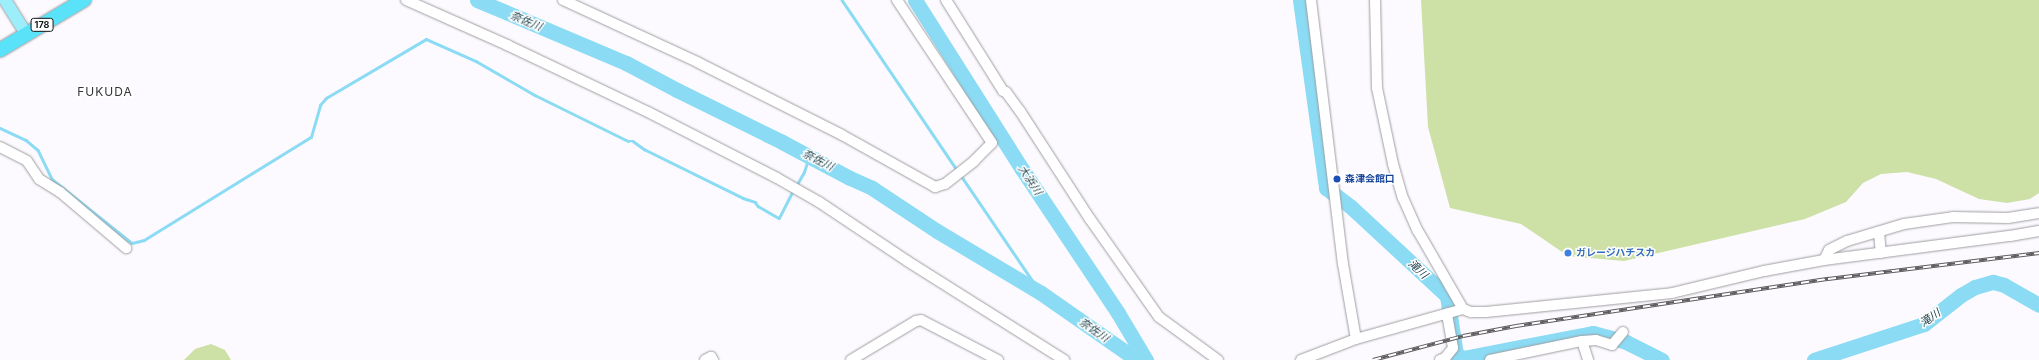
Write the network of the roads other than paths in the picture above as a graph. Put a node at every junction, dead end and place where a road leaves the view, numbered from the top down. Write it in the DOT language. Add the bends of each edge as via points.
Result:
graph roads {
  1 [pos="5,0"];
  2 [pos="84,0"];
  3 [pos="406,0"];
  4 [pos="563,0"];
  5 [pos="897,0"];
  6 [pos="946,0"];
  7 [pos="1311,0"];
  8 [pos="1375,0"];
  9 [pos="26,34"];
  10 [pos="0,50"];
  11 [pos="0,147"];
  12 [pos="2039,213"];
  13 [pos="2039,231"];
  14 [pos="1878,232"];
  15 [pos="126,248"];
  16 [pos="1882,253"];
  17 [pos="1824,260"];
  18 [pos="1463,309"];
  19 [pos="1447,314"];
  20 [pos="1623,332"];
  21 [pos="1356,339"];
  22 [pos="1582,341"];
  23 [pos="983,357"];
  24 [pos="1444,359"];
  25 [pos="705,360"];
  26 [pos="713,360"];
  27 [pos="851,360"];
  28 [pos="998,360"];
  29 [pos="1064,360"];
  30 [pos="1218,360"];
  31 [pos="1301,360"];
  32 [pos="1490,360"];
  33 [pos="1588,360"];
  1 -- 9 [label="main road"];
  2 -- 9 [label="highway, 178"];
  3 -- 29 [label="street" via="648,112 777,178 819,202"];
  4 -- 5 [label="street" via="704,65 842,135 935,187 945,184 992,143"];
  6 -- 30 [label="street" via="1003,91 1020,111 1090,219 1159,317"];
  7 -- 21 [label="street" via="1343,264"];
  8 -- 18 [label="street" via="1377,88 1395,171 1403,198 1418,231"];
  9 -- 10 [label="highway, 178"];
  11 -- 15 [label="street" via="27,161 39,179 60,192"];
  12 -- 14 [label="street" via="2008,218 1931,219"];
  13 -- 16 [label="street"];
  14 -- 16 [label="street"];
  14 -- 17 [label="street" via="1847,241 1829,250"];
  16 -- 17 [label="street"];
  17 -- 18 [label="street" via="1672,293 1486,312"];
  18 -- 19 [label="street"];
  19 -- 21 [label="street"];
  19 -- 24 [label="street" via="1453,348"];
  20 -- 22 [label="street" via="1612,345 1596,340"];
  21 -- 31 [label="street"];
  22 -- 32 [label="street"];
  22 -- 33 [label="street"];
  23 -- 27 [label="street" via="921,320 916,320"];
  23 -- 28 [label="street"];
  25 -- 26 [label="street" via="711,356"];
}
